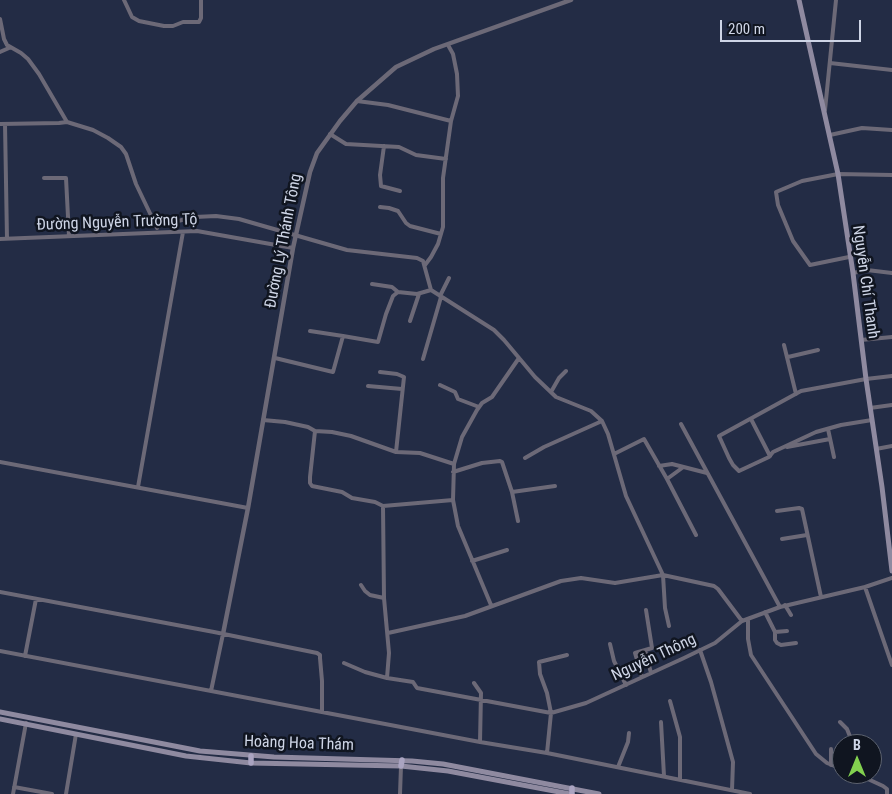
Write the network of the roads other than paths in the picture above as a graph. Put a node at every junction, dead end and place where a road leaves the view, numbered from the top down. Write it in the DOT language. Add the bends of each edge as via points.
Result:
graph roads {
  1 [pos="124,0"];
  2 [pos="200,0"];
  3 [pos="571,0"];
  4 [pos="799,0"];
  5 [pos="836,0"];
  6 [pos="0,19"];
  7 [pos="448,45"];
  8 [pos="9,48"];
  9 [pos="0,52"];
  10 [pos="830,62"];
  11 [pos="892,70"];
  12 [pos="357,100"];
  13 [pos="825,112"];
  14 [pos="451,121"];
  15 [pos="66,122"];
  16 [pos="2,124"];
  17 [pos="892,130"];
  18 [pos="330,134"];
  19 [pos="830,135"];
  20 [pos="384,146"];
  21 [pos="446,159"];
  22 [pos="2,171"];
  23 [pos="838,174"];
  24 [pos="892,175"];
  25 [pos="44,178"];
  26 [pos="400,191"];
  27 [pos="380,207"];
  28 [pos="156,226"];
  29 [pos="160,232"];
  30 [pos="183,232"];
  31 [pos="441,234"];
  32 [pos="297,235"];
  33 [pos="70,236"];
  34 [pos="0,239"];
  35 [pos="7,239"];
  36 [pos="293,248"];
  37 [pos="850,257"];
  38 [pos="425,265"];
  39 [pos="853,273"];
  40 [pos="892,273"];
  41 [pos="449,278"];
  42 [pos="372,284"];
  43 [pos="431,290"];
  44 [pos="398,292"];
  45 [pos="419,294"];
  46 [pos="440,296"];
  47 [pos="410,321"];
  48 [pos="310,331"];
  49 [pos="343,336"];
  50 [pos="892,337"];
  51 [pos="861,340"];
  52 [pos="784,345"];
  53 [pos="818,350"];
  54 [pos="788,357"];
  55 [pos="275,358"];
  56 [pos="518,358"];
  57 [pos="423,359"];
  58 [pos="566,371"];
  59 [pos="380,372"];
  60 [pos="892,376"];
  61 [pos="866,379"];
  62 [pos="440,385"];
  63 [pos="368,386"];
  64 [pos="402,389"];
  65 [pos="551,392"];
  66 [pos="796,394"];
  67 [pos="892,405"];
  68 [pos="479,407"];
  69 [pos="870,408"];
  70 [pos="752,418"];
  71 [pos="263,420"];
  72 [pos="872,420"];
  73 [pos="602,422"];
  74 [pos="680,424"];
  75 [pos="828,429"];
  76 [pos="315,431"];
  77 [pos="830,439"];
  78 [pos="892,446"];
  79 [pos="780,448"];
  80 [pos="876,450"];
  81 [pos="396,452"];
  82 [pos="614,454"];
  83 [pos="770,456"];
  84 [pos="834,457"];
  85 [pos="525,458"];
  86 [pos="0,462"];
  87 [pos="454,464"];
  88 [pos="659,466"];
  89 [pos="682,468"];
  90 [pos="453,472"];
  91 [pos="707,473"];
  92 [pos="667,479"];
  93 [pos="556,486"];
  94 [pos="138,487"];
  95 [pos="512,492"];
  96 [pos="453,500"];
  97 [pos="383,506"];
  98 [pos="248,508"];
  99 [pos="777,511"];
  100 [pos="518,521"];
  101 [pos="696,535"];
  102 [pos="807,535"];
  103 [pos="782,539"];
  104 [pos="507,550"];
  105 [pos="472,561"];
  106 [pos="892,571"];
  107 [pos="663,575"];
  108 [pos="892,578"];
  109 [pos="361,585"];
  110 [pos="865,587"];
  111 [pos="0,592"];
  112 [pos="821,597"];
  113 [pos="384,598"];
  114 [pos="36,599"];
  115 [pos="491,605"];
  116 [pos="783,606"];
  117 [pos="646,610"];
  118 [pos="764,612"];
  119 [pos="790,615"];
  120 [pos="748,618"];
  121 [pos="742,621"];
  122 [pos="669,626"];
  123 [pos="787,631"];
  124 [pos="775,632"];
  125 [pos="388,633"];
  126 [pos="223,634"];
  127 [pos="796,643"];
  128 [pos="610,644"];
  129 [pos="645,650"];
  130 [pos="700,650"];
  131 [pos="0,651"];
  132 [pos="567,655"];
  133 [pos="25,656"];
  134 [pos="344,663"];
  135 [pos="892,665"];
  136 [pos="651,673"];
  137 [pos="642,677"];
  138 [pos="387,678"];
  139 [pos="474,683"];
  140 [pos="626,685"];
  141 [pos="211,692"];
  142 [pos="481,701"];
  143 [pos="670,701"];
  144 [pos="0,712"];
  145 [pos="322,712"];
  146 [pos="551,713"];
  147 [pos="0,719"];
  148 [pos="661,722"];
  149 [pos="840,722"];
  150 [pos="26,723"];
  151 [pos="629,733"];
  152 [pos="76,734"];
  153 [pos="849,734"];
  154 [pos="480,742"];
  155 [pos="831,749"];
  156 [pos="547,753"];
  157 [pos="251,756"];
  158 [pos="251,763"];
  159 [pos="402,763"];
  160 [pos="831,765"];
  161 [pos="618,767"];
  162 [pos="664,776"];
  163 [pos="680,779"];
  164 [pos="879,784"];
  165 [pos="14,787"];
  166 [pos="732,790"];
  167 [pos="571,792"];
  168 [pos="13,794"];
  169 [pos="52,794"];
  170 [pos="66,794"];
  171 [pos="400,794"];
  172 [pos="599,794"];
  173 [pos="750,794"];
  174 [pos="887,794"];
  1 -- 2 [label="street" via="135,19 173,26 199,22"];
  3 -- 7 [label="street, Đường Lý Thánh Tông"];
  4 -- 13 [label="main road, Nguyễn Chí Thanh"];
  5 -- 10 [label="street"];
  6 -- 8 [label="street"];
  7 -- 12 [label="street, Đường Lý Thánh Tông" via="396,67"];
  7 -- 14 [label="street" via="453,54 458,88"];
  8 -- 9 [label="street"];
  8 -- 15 [label="street" via="28,59"];
  10 -- 11 [label="street"];
  10 -- 13 [label="street"];
  12 -- 14 [label="street"];
  12 -- 18 [label="street, Đường Lý Thánh Tông"];
  13 -- 19 [label="main road, Nguyễn Chí Thanh"];
  14 -- 21 [label="street"];
  15 -- 16 [label="street"];
  15 -- 28 [label="street" via="93,130 121,147"];
  16 -- 22 [label="street"];
  17 -- 19 [label="street" via="862,128"];
  18 -- 20 [label="street" via="346,144"];
  18 -- 32 [label="street, Đường Lý Thánh Tông" via="317,153 310,172"];
  19 -- 23 [label="main road, Nguyễn Chí Thanh"];
  20 -- 21 [label="street"];
  20 -- 26 [label="street" via="381,186"];
  21 -- 31 [label="street"];
  22 -- 35 [label="street"];
  23 -- 24 [label="street"];
  23 -- 37 [label="main road, Nguyễn Chí Thanh"];
  23 -- 37 [label="street" via="802,181 776,192 793,241 810,265"];
  25 -- 33 [label="street" via="66,178"];
  27 -- 31 [label="street" via="398,211 410,226"];
  28 -- 29 [label="street"];
  28 -- 32 [label="street" via="216,216"];
  29 -- 30 [label="street, Đường Nguyễn Trường Tộ"];
  29 -- 33 [label="street, Đường Nguyễn Trường Tộ"];
  30 -- 36 [label="street, Đường Nguyễn Trường Tộ" via="196,231"];
  30 -- 94 [label="street"];
  31 -- 38 [label="street"];
  32 -- 36 [label="street, Đường Lý Thánh Tông"];
  32 -- 38 [label="street" via="346,250 417,258"];
  33 -- 35 [label="street, Đường Nguyễn Trường Tộ"];
  34 -- 35 [label="street, Đường Nguyễn Trường Tộ"];
  36 -- 55 [label="street, Đường Lý Thánh Tông"];
  37 -- 39 [label="main road, Nguyễn Chí Thanh"];
  38 -- 43 [label="street"];
  39 -- 40 [label="street" via="867,270"];
  39 -- 51 [label="main road, Nguyễn Chí Thanh"];
  41 -- 46 [label="street"];
  42 -- 44 [label="street"];
  43 -- 45 [label="street"];
  43 -- 46 [label="street"];
  44 -- 45 [label="street"];
  44 -- 49 [label="street" via="393,296 378,342"];
  45 -- 47 [label="street"];
  46 -- 56 [label="street" via="494,330"];
  46 -- 57 [label="street"];
  48 -- 49 [label="street"];
  49 -- 55 [label="street" via="333,372"];
  50 -- 51 [label="street"];
  51 -- 61 [label="main road, Nguyễn Chí Thanh"];
  52 -- 54 [label="street"];
  53 -- 54 [label="street"];
  54 -- 66 [label="street"];
  55 -- 71 [label="street, Đường Lý Thánh Tông"];
  56 -- 65 [label="street"];
  56 -- 68 [label="street" via="492,397"];
  58 -- 65 [label="street"];
  59 -- 64 [label="street" via="402,375"];
  60 -- 61 [label="street"];
  61 -- 66 [label="street"];
  61 -- 69 [label="main road, Nguyễn Chí Thanh"];
  62 -- 68 [label="street" via="456,392 458,399"];
  63 -- 64 [label="street"];
  64 -- 81 [label="street"];
  65 -- 73 [label="street" via="556,397 591,410"];
  66 -- 70 [label="street"];
  67 -- 69 [label="street"];
  68 -- 87 [label="street" via="462,437"];
  69 -- 72 [label="main road, Nguyễn Chí Thanh"];
  70 -- 83 [label="street"];
  70 -- 83 [label="street" via="719,436 728,458 739,471"];
  71 -- 76 [label="street" via="285,422"];
  71 -- 98 [label="street, Đường Lý Thánh Tông"];
  72 -- 75 [label="street"];
  72 -- 80 [label="main road, Nguyễn Chí Thanh"];
  73 -- 82 [label="street"];
  73 -- 85 [label="street"];
  74 -- 91 [label="street"];
  75 -- 77 [label="street"];
  75 -- 79 [label="street"];
  76 -- 81 [label="street" via="351,436"];
  76 -- 97 [label="street" via="312,486"];
  77 -- 79 [label="street"];
  77 -- 84 [label="street"];
  78 -- 80 [label="street"];
  79 -- 83 [label="street"];
  80 -- 106 [label="main road, Nguyễn Chí Thanh"];
  81 -- 87 [label="street" via="420,453"];
  82 -- 88 [label="street" via="644,439"];
  82 -- 107 [label="street" via="626,496"];
  86 -- 94 [label="street"];
  87 -- 90 [label="street"];
  88 -- 89 [label="street" via="666,464"];
  88 -- 92 [label="street"];
  89 -- 91 [label="street"];
  89 -- 92 [label="street"];
  90 -- 95 [label="street" via="500,461"];
  90 -- 96 [label="street"];
  91 -- 116 [label="street"];
  92 -- 101 [label="street"];
  93 -- 95 [label="street"];
  94 -- 98 [label="street"];
  95 -- 100 [label="street"];
  96 -- 97 [label="street"];
  96 -- 105 [label="street" via="458,526"];
  97 -- 113 [label="street"];
  98 -- 126 [label="street, Đường Lý Thánh Tông"];
  99 -- 102 [label="street" via="802,509"];
  102 -- 103 [label="street"];
  102 -- 112 [label="street"];
  104 -- 105 [label="street"];
  105 -- 115 [label="street"];
  107 -- 115 [label="street" via="615,582 573,578"];
  107 -- 121 [label="street" via="714,586"];
  107 -- 122 [label="street"];
  108 -- 110 [label="street, Nguyễn Thông"];
  109 -- 113 [label="street" via="370,595"];
  110 -- 112 [label="street, Nguyễn Thông"];
  110 -- 135 [label="street"];
  111 -- 114 [label="street"];
  112 -- 116 [label="street, Nguyễn Thông"];
  113 -- 125 [label="street"];
  114 -- 126 [label="street"];
  114 -- 133 [label="street"];
  115 -- 125 [label="street" via="465,616"];
  116 -- 118 [label="street, Nguyễn Thông"];
  116 -- 119 [label="street"];
  117 -- 129 [label="street" via="652,648"];
  118 -- 120 [label="street, Nguyễn Thông"];
  118 -- 124 [label="street"];
  120 -- 121 [label="street, Nguyễn Thông"];
  120 -- 160 [label="street" via="751,655 816,754"];
  121 -- 130 [label="street, Nguyễn Thông"];
  123 -- 124 [label="street"];
  124 -- 127 [label="street" via="777,643"];
  125 -- 138 [label="street"];
  126 -- 141 [label="street"];
  126 -- 145 [label="street" via="320,655"];
  128 -- 140 [label="street"];
  129 -- 136 [label="street"];
  129 -- 137 [label="street" via="635,653"];
  130 -- 136 [label="street, Nguyễn Thông"];
  130 -- 166 [label="street" via="734,762"];
  131 -- 133 [label="street"];
  132 -- 146 [label="street" via="538,662"];
  133 -- 141 [label="street"];
  134 -- 138 [label="street, Nguyễn Thông"];
  136 -- 137 [label="street, Nguyễn Thông"];
  137 -- 140 [label="street, Nguyễn Thông"];
  138 -- 142 [label="street, Nguyễn Thông" via="413,682 417,688"];
  139 -- 142 [label="street" via="480,690"];
  140 -- 146 [label="street, Nguyễn Thông" via="586,703"];
  141 -- 145 [label="street"];
  142 -- 146 [label="street, Nguyễn Thông"];
  142 -- 154 [label="street"];
  143 -- 163 [label="street" via="680,737"];
  144 -- 157 [label="main road, Hoàng Hoa Thám" via="174,747"];
  145 -- 154 [label="street"];
  146 -- 156 [label="street"];
  147 -- 150 [label="main road, Hoàng Hoa Thám"];
  148 -- 162 [label="street"];
  149 -- 153 [label="street"];
  150 -- 152 [label="main road, Hoàng Hoa Thám"];
  150 -- 165 [label="street"];
  151 -- 161 [label="street"];
  152 -- 158 [label="main road, Hoàng Hoa Thám" via="186,756"];
  152 -- 170 [label="street"];
  154 -- 156 [label="street"];
  155 -- 160 [label="street"];
  156 -- 161 [label="street"];
  157 -- 158 [label="main road"];
  157 -- 159 [label="main road, Hoàng Hoa Thám"];
  158 -- 159 [label="main road, Hoàng Hoa Thám"];
  159 -- 167 [label="main road, Hoàng Hoa Thám" via="443,764"];
  159 -- 171 [label="street"];
  161 -- 162 [label="street"];
  162 -- 163 [label="street"];
  163 -- 166 [label="street"];
  164 -- 174 [label="street" via="887,789"];
  165 -- 168 [label="street"];
  165 -- 169 [label="street"];
  166 -- 173 [label="street"];
  167 -- 172 [label="main road, Hoàng Hoa Thám"];
}
